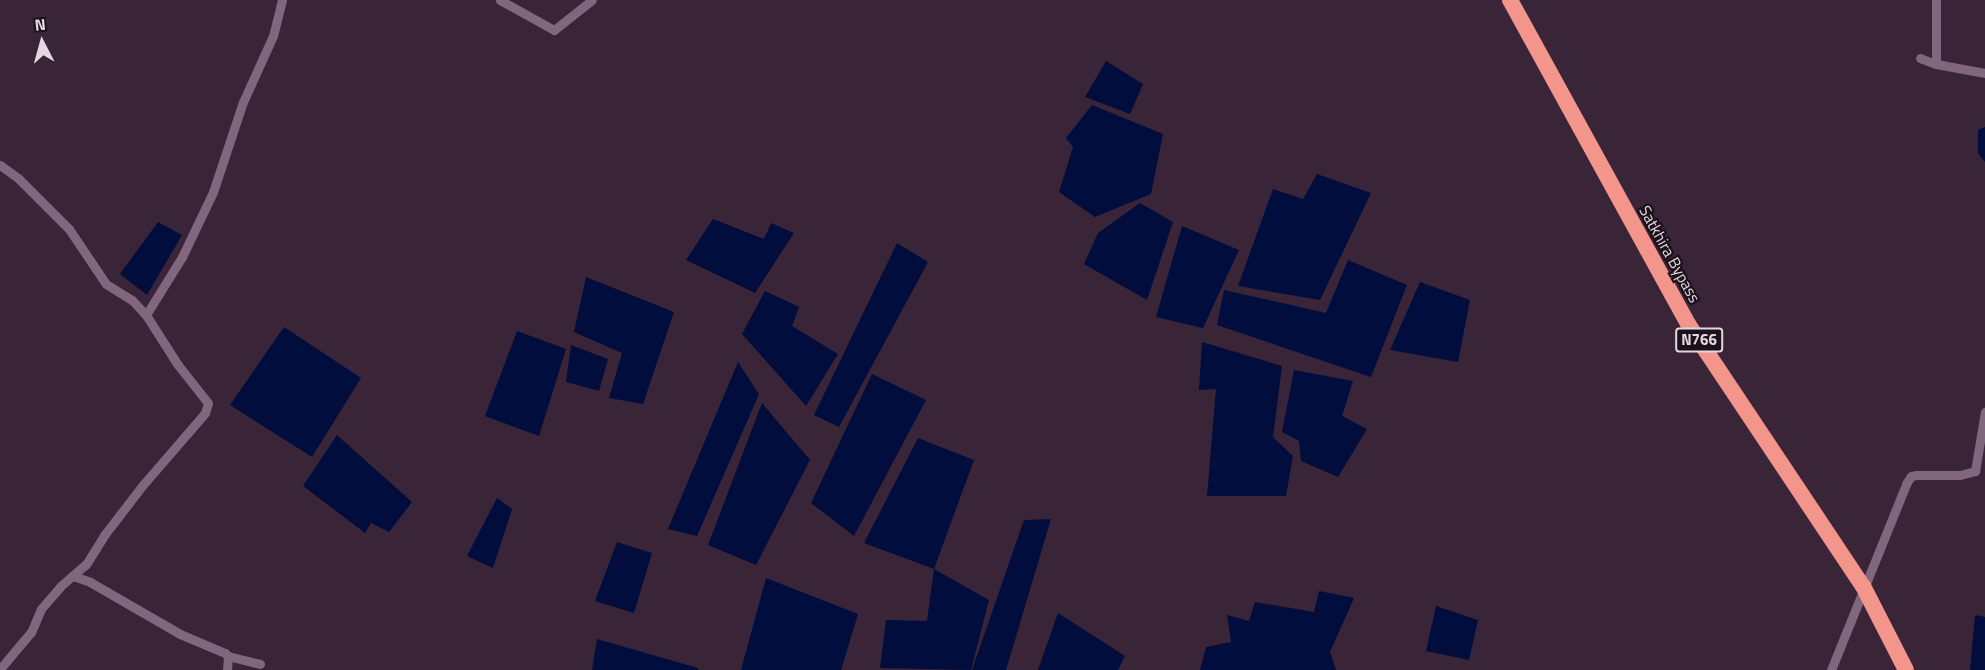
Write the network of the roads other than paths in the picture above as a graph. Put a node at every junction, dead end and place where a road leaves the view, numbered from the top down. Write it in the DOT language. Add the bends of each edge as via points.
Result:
graph roads {
  1 [pos="282,0"];
  2 [pos="500,0"];
  3 [pos="592,0"];
  4 [pos="1510,0"];
  5 [pos="1935,0"];
  6 [pos="1920,58"];
  7 [pos="1936,64"];
  8 [pos="1985,73"];
  9 [pos="0,165"];
  10 [pos="146,315"];
  11 [pos="1985,412"];
  12 [pos="73,576"];
  13 [pos="1863,586"];
  14 [pos="228,656"];
  15 [pos="260,664"];
  16 [pos="0,669"];
  17 [pos="227,670"];
  18 [pos="1831,670"];
  19 [pos="1906,670"];
  1 -- 10 [label="street" via="273,36 243,102 213,192 182,257"];
  2 -- 3 [label="street" via="554,30"];
  4 -- 13 [label="highway, Satkhira Bypass / N766" via="1688,324"];
  5 -- 7 [label="street"];
  6 -- 7 [label="street"];
  7 -- 8 [label="street"];
  9 -- 10 [label="street" via="69,229 106,284 132,300"];
  10 -- 12 [label="street" via="208,403 205,413 142,486 86,564"];
  11 -- 13 [label="street" via="1975,471 1911,476"];
  12 -- 14 [label="street"];
  12 -- 16 [label="street" via="41,609 31,632"];
  13 -- 18 [label="street"];
  13 -- 19 [label="highway, Satkhira Bypass / N766"];
  14 -- 15 [label="street"];
  14 -- 17 [label="street"];
}
